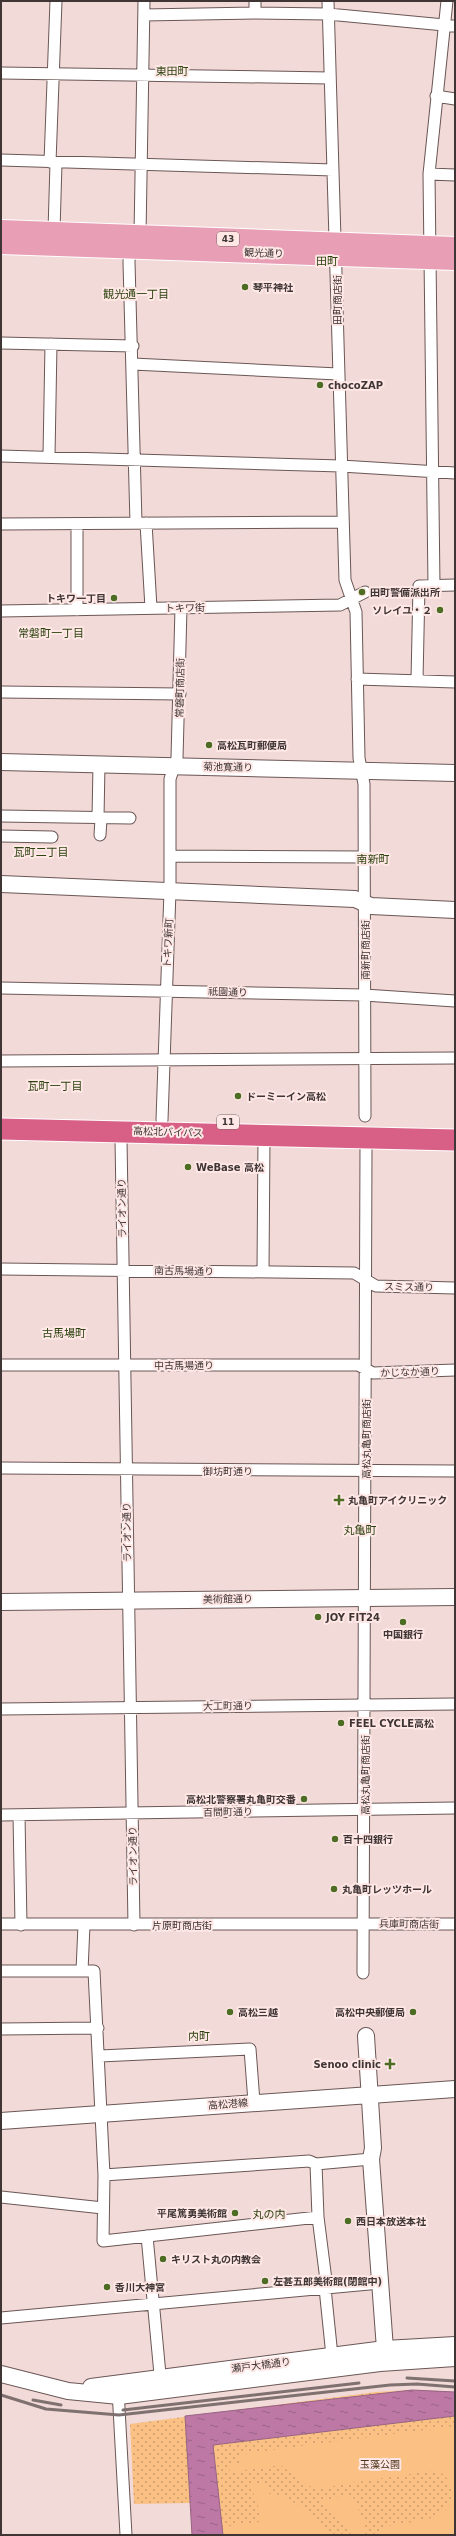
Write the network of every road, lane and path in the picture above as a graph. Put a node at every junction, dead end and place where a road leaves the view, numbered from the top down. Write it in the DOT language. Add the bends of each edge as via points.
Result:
graph roads {
  1 [pos="56,1"];
  2 [pos="144,1"];
  3 [pos="255,1"];
  4 [pos="328,1"];
  5 [pos="447,1"];
  6 [pos="255,13"];
  7 [pos="328,14"];
  8 [pos="144,15"];
  9 [pos="449,25"];
  10 [pos="1,73"];
  11 [pos="54,74"];
  12 [pos="143,75"];
  13 [pos="330,78"];
  14 [pos="436,96"];
  15 [pos="455,99"];
  16 [pos="1,160"];
  17 [pos="53,163"];
  18 [pos="140,164"];
  19 [pos="333,170"];
  20 [pos="429,174"];
  21 [pos="455,175"];
  22 [pos="1,229"];
  23 [pos="54,231"];
  24 [pos="135,242"];
  25 [pos="1,245"];
  26 [pos="455,246"];
  27 [pos="337,249"];
  28 [pos="429,253"];
  29 [pos="455,261"];
  30 [pos="1,343"];
  31 [pos="51,344"];
  32 [pos="132,346"];
  33 [pos="133,364"];
  34 [pos="338,374"];
  35 [pos="1,456"];
  36 [pos="49,456"];
  37 [pos="134,459"];
  38 [pos="341,466"];
  39 [pos="432,471"];
  40 [pos="455,472"];
  41 [pos="343,522"];
  42 [pos="141,523"];
  43 [pos="1,524"];
  44 [pos="77,524"];
  45 [pos="455,585"];
  46 [pos="434,586"];
  47 [pos="365,592"];
  48 [pos="350,599"];
  49 [pos="151,608"];
  50 [pos="181,608"];
  51 [pos="77,610"];
  52 [pos="1,611"];
  53 [pos="357,679"];
  54 [pos="417,680"];
  55 [pos="455,682"];
  56 [pos="1,692"];
  57 [pos="180,694"];
  58 [pos="1,762"];
  59 [pos="99,764"];
  60 [pos="175,766"];
  61 [pos="362,771"];
  62 [pos="455,773"];
  63 [pos="1,816"];
  64 [pos="98,818"];
  65 [pos="130,818"];
  66 [pos="100,835"];
  67 [pos="1,836"];
  68 [pos="52,837"];
  69 [pos="171,856"];
  70 [pos="365,857"];
  71 [pos="1,884"];
  72 [pos="170,892"];
  73 [pos="365,903"];
  74 [pos="455,910"];
  75 [pos="1,988"];
  76 [pos="166,990"];
  77 [pos="364,995"];
  78 [pos="455,1001"];
  79 [pos="455,1058"];
  80 [pos="365,1059"];
  81 [pos="164,1060"];
  82 [pos="1,1061"];
  83 [pos="365,1116"];
  84 [pos="1,1118"];
  85 [pos="162,1120"];
  86 [pos="455,1128"];
  87 [pos="1,1129"];
  88 [pos="264,1136"];
  89 [pos="121,1139"];
  90 [pos="455,1140"];
  91 [pos="366,1146"];
  92 [pos="1,1269"];
  93 [pos="123,1270"];
  94 [pos="263,1272"];
  95 [pos="364,1281"];
  96 [pos="455,1288"];
  97 [pos="1,1365"];
  98 [pos="125,1366"];
  99 [pos="366,1370"];
  100 [pos="455,1370"];
  101 [pos="1,1468"];
  102 [pos="126,1469"];
  103 [pos="366,1471"];
  104 [pos="455,1472"];
  105 [pos="455,1597"];
  106 [pos="366,1598"];
  107 [pos="128,1600"];
  108 [pos="1,1602"];
  109 [pos="455,1704"];
  110 [pos="365,1705"];
  111 [pos="130,1708"];
  112 [pos="1,1709"];
  113 [pos="455,1808"];
  114 [pos="365,1810"];
  115 [pos="132,1813"];
  116 [pos="1,1815"];
  117 [pos="19,1815"];
  118 [pos="364,1923"];
  119 [pos="1,1924"];
  120 [pos="455,1924"];
  121 [pos="21,1925"];
  122 [pos="84,1925"];
  123 [pos="134,1925"];
  124 [pos="1,1971"];
  125 [pos="82,1971"];
  126 [pos="363,1972"];
  127 [pos="98,2028"];
  128 [pos="1,2029"];
  129 [pos="366,2036"];
  130 [pos="100,2056"];
  131 [pos="455,2089"];
  132 [pos="369,2095"];
  133 [pos="254,2102"];
  134 [pos="102,2114"];
  135 [pos="1,2120"];
  136 [pos="371,2159"];
  137 [pos="316,2164"];
  138 [pos="104,2175"];
  139 [pos="1,2197"];
  140 [pos="104,2208"];
  141 [pos="318,2217"];
  142 [pos="147,2236"];
  143 [pos="380,2283"];
  144 [pos="326,2288"];
  145 [pos="154,2304"];
  146 [pos="1,2318"];
  147 [pos="455,2345"];
  148 [pos="385,2349"];
  149 [pos="332,2356"];
  150 [pos="455,2358"];
  151 [pos="1,2374"];
  152 [pos="161,2384"];
  153 [pos="118,2390"];
  154 [pos="126,2535"];
  1 -- 11 [label="street"];
  2 -- 8 [label="street"];
  3 -- 6 [label="street"];
  4 -- 7 [label="street, 田町商店街"];
  5 -- 9 [label="street"];
  6 -- 7 [label="street"];
  6 -- 8 [label="street"];
  7 -- 9 [label="street"];
  7 -- 13 [label="street, 田町商店街"];
  8 -- 12 [label="street"];
  9 -- 14 [label="street"];
  10 -- 11 [label="street"];
  11 -- 12 [label="street"];
  11 -- 17 [label="street"];
  12 -- 13 [label="street"];
  12 -- 18 [label="street"];
  13 -- 19 [label="street, 田町商店街"];
  14 -- 15 [label="street"];
  14 -- 20 [label="street"];
  16 -- 17 [label="street"];
  17 -- 18 [label="street"];
  17 -- 23 [label="street"];
  18 -- 19 [label="street"];
  18 -- 24 [label="street"];
  19 -- 27 [label="street, 田町商店街"];
  20 -- 21 [label="street"];
  20 -- 28 [label="street"];
  22 -- 23 [label="main road, 観光通り / 43"];
  23 -- 24 [label="main road, 観光通り / 43"];
  24 -- 25 [label="main road, 観光通り / 43" via="66,248"];
  24 -- 27 [label="main road, 観光通り / 43"];
  24 -- 32 [label="street"];
  26 -- 28 [label="main road, 観光通り / 43"];
  27 -- 28 [label="main road, 観光通り / 43"];
  27 -- 34 [label="street, 田町商店街"];
  28 -- 29 [label="main road, 観光通り / 43"];
  28 -- 39 [label="street"];
  30 -- 31 [label="street"];
  31 -- 32 [label="street"];
  31 -- 36 [label="street"];
  32 -- 33 [label="street"];
  33 -- 34 [label="street"];
  33 -- 37 [label="street"];
  34 -- 38 [label="street, 田町商店街"];
  35 -- 36 [label="street"];
  36 -- 37 [label="street"];
  37 -- 38 [label="street"];
  37 -- 42 [label="street"];
  38 -- 39 [label="street"];
  38 -- 41 [label="street, 田町商店街"];
  39 -- 40 [label="street"];
  39 -- 46 [label="street"];
  41 -- 42 [label="street"];
  41 -- 48 [label="street, 田町商店街" via="345,580"];
  42 -- 44 [label="street"];
  42 -- 49 [label="street"];
  43 -- 44 [label="street"];
  44 -- 51 [label="street"];
  45 -- 46 [label="street"];
  46 -- 54 [label="street" via="419,586"];
  47 -- 48 [label="street, トキワ街"];
  48 -- 50 [label="street, トキワ街" via="340,605"];
  48 -- 53 [label="street, 南新町商店街" via="356,612"];
  49 -- 50 [label="street, トキワ街"];
  49 -- 51 [label="street, トキワ街"];
  50 -- 57 [label="street, 常磐町商店街"];
  51 -- 52 [label="street, トキワ街"];
  53 -- 54 [label="street"];
  53 -- 61 [label="street, 南新町商店街"];
  54 -- 55 [label="street"];
  56 -- 57 [label="street"];
  57 -- 60 [label="street, 常磐町商店街" via="178,758"];
  58 -- 59 [label="street, 菊池寛通り"];
  59 -- 60 [label="street, 菊池寛通り"];
  59 -- 64 [label="street"];
  60 -- 61 [label="street, 菊池寛通り"];
  60 -- 69 [label="street, トキワ新町" via="170,779"];
  61 -- 62 [label="street, 菊池寛通り"];
  61 -- 70 [label="street, 南新町商店街"];
  63 -- 64 [label="street"];
  64 -- 65 [label="street"];
  64 -- 66 [label="street"];
  67 -- 68 [label="street"];
  69 -- 70 [label="street"];
  69 -- 72 [label="street, トキワ新町"];
  70 -- 73 [label="street, 南新町商店街"];
  71 -- 72 [label="street"];
  72 -- 73 [label="street" via="354,899"];
  72 -- 76 [label="street, トキワ新町"];
  73 -- 74 [label="street" via="371,906"];
  73 -- 77 [label="street, 南新町商店街"];
  75 -- 76 [label="street, 祇園通り"];
  76 -- 77 [label="street, 祇園通り"];
  76 -- 81 [label="street, トキワ新町"];
  77 -- 78 [label="street, 祇園通り"];
  77 -- 80 [label="street, 南新町商店街"];
  79 -- 80 [label="street"];
  80 -- 81 [label="street"];
  80 -- 83 [label="street, 南新町商店街"];
  81 -- 82 [label="street"];
  81 -- 85 [label="street, トキワ新町"];
  84 -- 85 [label="highway, 高松北バイパス / 11"];
  85 -- 86 [label="highway, 高松北バイパス / 11"];
  87 -- 88 [label="highway, 高松北バイパス / 11"];
  88 -- 90 [label="highway, 高松北バイパス / 11"];
  88 -- 94 [label="street"];
  89 -- 93 [label="street, ライオン通り"];
  91 -- 95 [label="street, 高松丸亀町商店街"];
  92 -- 93 [label="street, 南古馬場通り"];
  93 -- 94 [label="street, 南古馬場通り"];
  93 -- 98 [label="street, ライオン通り"];
  94 -- 95 [label="street, 南古馬場通り" via="354,1273"];
  95 -- 96 [label="street, スミス通り" via="376,1286"];
  95 -- 99 [label="street, 高松丸亀町商店街"];
  97 -- 98 [label="street, 中古馬場通り"];
  98 -- 99 [label="street, 中古馬場通り" via="358,1365"];
  98 -- 102 [label="street, ライオン通り"];
  99 -- 100 [label="street, かじなか通り" via="373,1373"];
  99 -- 103 [label="street, 高松丸亀町商店街"];
  101 -- 102 [label="street, 御坊町通り"];
  102 -- 103 [label="street, 御坊町通り"];
  102 -- 107 [label="street, ライオン通り"];
  103 -- 104 [label="street, 御坊町通り"];
  103 -- 106 [label="street, 高松丸亀町商店街"];
  105 -- 106 [label="street, 美術館通り"];
  106 -- 107 [label="street, 美術館通り"];
  106 -- 110 [label="street, 高松丸亀町商店街"];
  107 -- 108 [label="street, 美術館通り"];
  107 -- 111 [label="street, ライオン通り"];
  109 -- 110 [label="street, 大工町通り"];
  110 -- 111 [label="street, 大工町通り"];
  110 -- 114 [label="street, 高松丸亀町商店街"];
  111 -- 112 [label="street, 大工町通り"];
  111 -- 115 [label="street, ライオン通り"];
  113 -- 114 [label="street, 百間町通り"];
  114 -- 115 [label="street, 百間町通り"];
  114 -- 118 [label="street, 高松丸亀町商店街"];
  115 -- 117 [label="street, 百間町通り"];
  115 -- 123 [label="street, ライオン通り"];
  116 -- 117 [label="street, 百間町通り"];
  117 -- 121 [label="street"];
  118 -- 120 [label="street, 兵庫町商店街"];
  118 -- 123 [label="street, 片原町商店街"];
  118 -- 126 [label="street, 高松丸亀町商店街"];
  119 -- 121 [label="street, 片原町商店街"];
  121 -- 122 [label="street, 片原町商店街"];
  122 -- 123 [label="street, 片原町商店街"];
  122 -- 125 [label="street"];
  124 -- 125 [label="street"];
  125 -- 127 [label="street" via="94,1971"];
  127 -- 128 [label="street"];
  127 -- 130 [label="street"];
  129 -- 132 [label="street"];
  130 -- 133 [label="street" via="250,2049"];
  130 -- 134 [label="street"];
  131 -- 132 [label="street, 高松港線"];
  132 -- 133 [label="street, 高松港線"];
  132 -- 136 [label="street" via="373,2148"];
  133 -- 134 [label="street, 高松港線"];
  134 -- 135 [label="street, 高松港線"];
  134 -- 138 [label="street"];
  136 -- 137 [label="street"];
  136 -- 143 [label="street"];
  137 -- 138 [label="street" via="309,2161"];
  137 -- 141 [label="street"];
  138 -- 140 [label="street"];
  139 -- 140 [label="street"];
  140 -- 142 [label="street" via="103,2241"];
  141 -- 142 [label="street"];
  141 -- 144 [label="street"];
  142 -- 145 [label="street"];
  143 -- 144 [label="street"];
  143 -- 148 [label="street"];
  144 -- 145 [label="street"];
  144 -- 149 [label="street"];
  145 -- 146 [label="street"];
  145 -- 152 [label="street"];
  147 -- 148 [label="street, 瀬戸大橋通り"];
  148 -- 149 [label="street, 瀬戸大橋通り"];
  149 -- 152 [label="street, 瀬戸大橋通り"];
  150 -- 152 [label="street, 瀬戸大橋通り"];
  151 -- 153 [label="street, 瀬戸大橋通り" via="68,2391"];
  152 -- 153 [label="street, 瀬戸大橋通り"];
  153 -- 154 [label="street"];
}
